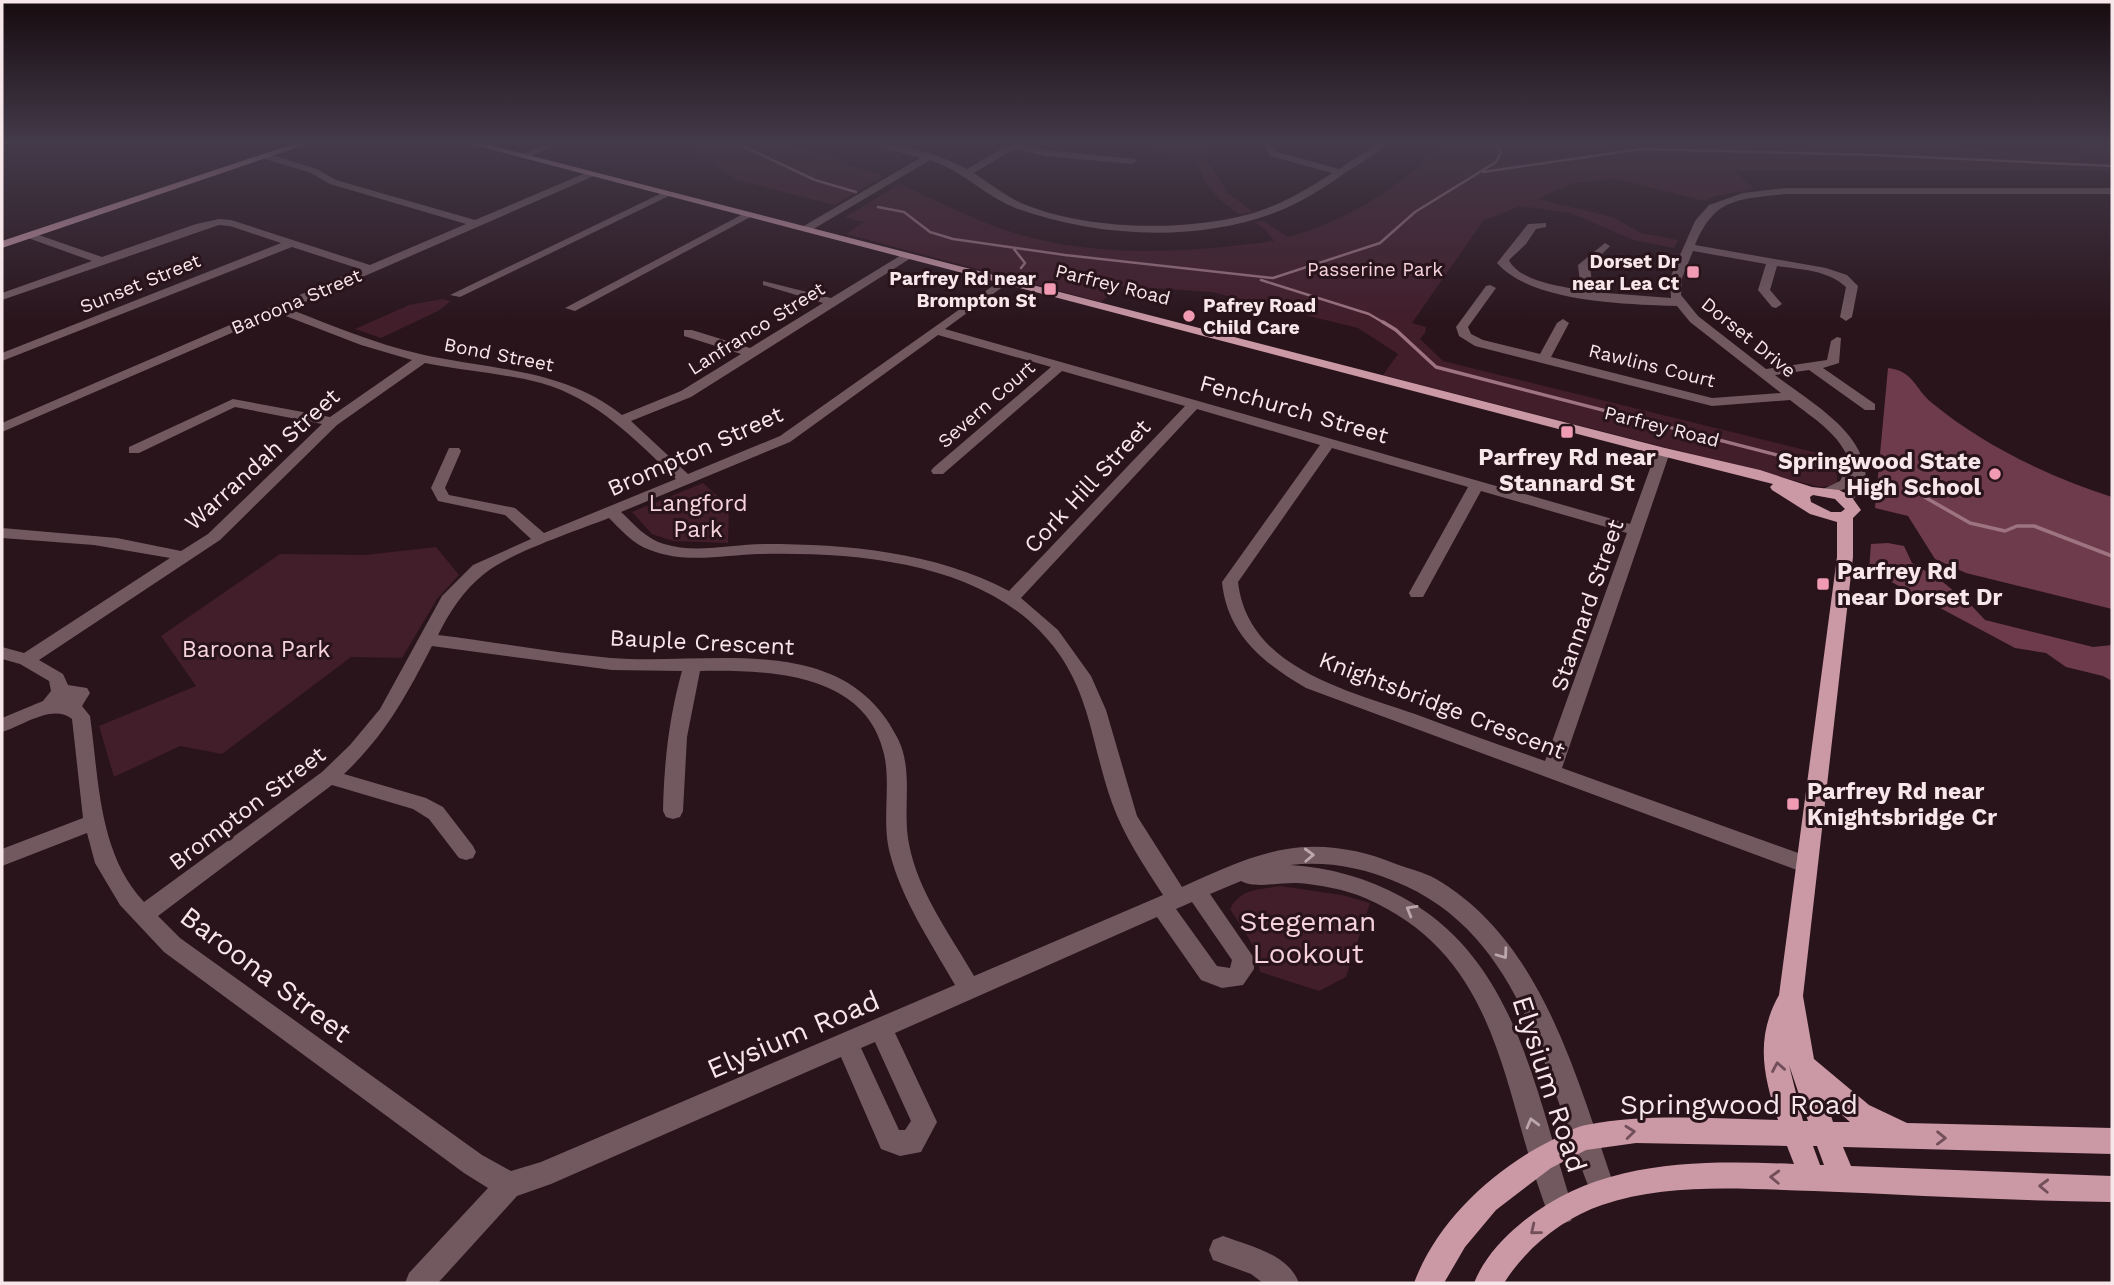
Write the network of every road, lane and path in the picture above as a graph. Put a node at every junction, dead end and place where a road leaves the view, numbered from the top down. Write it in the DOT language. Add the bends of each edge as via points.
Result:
graph roads {
  1 [pos="125,204"];
  2 [pos="408,204"];
  3 [pos="523,204"];
  4 [pos="647,204"];
  5 [pos="706,204"];
  6 [pos="849,204"];
  7 [pos="1021,204"];
  8 [pos="1283,204"];
  9 [pos="1720,204"];
  10 [pos="749,215"];
  11 [pos="477,224"];
  12 [pos="1542,225"];
  13 [pos="806,229"];
  14 [pos="32,236"];
  15 [pos="291,243"];
  16 [pos="2,245"];
  17 [pos="1605,246"];
  18 [pos="1689,247"];
  19 [pos="907,256"];
  20 [pos="102,261"];
  21 [pos="1772,262"];
  22 [pos="371,269"];
  23 [pos="1004,281"];
  24 [pos="767,283"];
  25 [pos="1490,288"];
  26 [pos="1587,293"];
  27 [pos="456,295"];
  28 [pos="2,297"];
  29 [pos="832,302"];
  30 [pos="1678,302"];
  31 [pos="1776,304"];
  32 [pos="571,308"];
  33 [pos="278,309"];
  34 [pos="1846,317"];
  35 [pos="1563,323"];
  36 [pos="938,331"];
  37 [pos="688,333"];
  38 [pos="1837,341"];
  39 [pos="752,353"];
  40 [pos="2,357"];
  41 [pos="1544,358"];
  42 [pos="422,359"];
  43 [pos="1060,366"];
  44 [pos="1813,367"];
  45 [pos="1763,373"];
  46 [pos="1793,396"];
  47 [pos="1195,404"];
  48 [pos="1870,407"];
  49 [pos="621,420"];
  50 [pos="332,422"];
  51 [pos="2,428"];
  52 [pos="1329,443"];
  53 [pos="134,450"];
  54 [pos="454,451"];
  55 [pos="1663,452"];
  56 [pos="1857,462"];
  57 [pos="937,471"];
  58 [pos="687,481"];
  59 [pos="1477,485"];
  60 [pos="1813,494"];
  61 [pos="1845,499"];
  62 [pos="612,512"];
  63 [pos="1819,513"];
  64 [pos="1845,516"];
  65 [pos="1637,531"];
  66 [pos="2,533"];
  67 [pos="542,540"];
  68 [pos="1846,546"];
  69 [pos="184,557"];
  70 [pos="1417,593"];
  71 [pos="1011,599"];
  72 [pos="427,639"];
  73 [pos="2,653"];
  74 [pos="26,660"];
  75 [pos="694,665"];
  76 [pos="60,702"];
  77 [pos="2,725"];
  78 [pos="1551,772"];
  79 [pos="329,777"];
  80 [pos="673,811"];
  81 [pos="94,822"];
  82 [pos="466,852"];
  83 [pos="2,859"];
  84 [pos="1805,864"];
  85 [pos="1221,880"];
  86 [pos="1178,899"];
  87 [pos="143,915"];
  88 [pos="970,990"];
  89 [pos="1791,996"];
  90 [pos="881,1028"];
  91 [pos="847,1043"];
  92 [pos="1800,1063"];
  93 [pos="1796,1133"];
  94 [pos="1824,1135"];
  95 [pos="1583,1138"];
  96 [pos="1908,1138"];
  97 [pos="2112,1141"];
  98 [pos="1542,1159"];
  99 [pos="1812,1178"];
  100 [pos="1843,1180"];
  101 [pos="509,1185"];
  102 [pos="2112,1189"];
  103 [pos="1603,1191"];
  104 [pos="1561,1211"];
  105 [pos="1223,1250"];
  106 [pos="419,1283"];
  107 [pos="1285,1283"];
  108 [pos="1428,1283"];
  109 [pos="1488,1283"];
  1 -- 14 [label="main road"];
  2 -- 11 [label="street"];
  3 -- 11 [label="street, Baroona Street"];
  4 -- 27 [label="street"];
  5 -- 10 [label="main road, Parfrey Road"];
  6 -- 13 [label="street"];
  7 -- 8 [label="street" via="1099,224 1143,227 1202,225 1252,216"];
  9 -- 18 [label="street, Dorset Drive" via="1700,221"];
  10 -- 13 [label="main road, Parfrey Road"];
  10 -- 32 [label="street"];
  11 -- 22 [label="street, Baroona Street"];
  12 -- 26 [label="street" via="1532,226 1504,259 1507,268 1530,282"];
  13 -- 19 [label="main road, Parfrey Road"];
  14 -- 16 [label="main road"];
  14 -- 20 [label="street"];
  15 -- 20 [label="street" via="219,222"];
  15 -- 22 [label="street"];
  15 -- 40 [label="street, Sunset Street"];
  17 -- 26 [label="street" via="1584,265"];
  18 -- 21 [label="street"];
  18 -- 30 [label="street, Dorset Drive" via="1676,278"];
  19 -- 23 [label="main road, Parfrey Road"];
  19 -- 29 [label="street, Lanfranco Street"];
  20 -- 28 [label="street"];
  21 -- 31 [label="street" via="1764,290"];
  21 -- 34 [label="street" via="1822,270 1849,281"];
  22 -- 33 [label="street, Baroona Street"];
  23 -- 36 [label="street, Brompton Street"];
  23 -- 55 [label="main road, Parfrey Road"];
  24 -- 29 [label="street"];
  25 -- 41 [label="street, Rawlins Court" via="1462,327 1465,336 1479,344"];
  26 -- 30 [label="street"];
  29 -- 39 [label="street, Lanfranco Street"];
  30 -- 45 [label="street, Dorset Drive"];
  33 -- 42 [label="street, Bond Street"];
  33 -- 51 [label="street, Baroona Street"];
  35 -- 41 [label="street, Rawlins Court"];
  36 -- 43 [label="street, Fenchurch Street"];
  36 -- 58 [label="street, Brompton Street" via="785,439"];
  37 -- 39 [label="street"];
  38 -- 44 [label="street" via="1833,363"];
  39 -- 49 [label="street, Lanfranco Street" via="686,394"];
  41 -- 46 [label="street, Rawlins Court" via="1712,402"];
  42 -- 49 [label="street, Bond Street" via="540,379 584,395"];
  42 -- 50 [label="street, Warrandah Street"];
  43 -- 47 [label="street, Fenchurch Street"];
  43 -- 57 [label="street, Severn Court"];
  44 -- 45 [label="street"];
  44 -- 48 [label="street"];
  45 -- 46 [label="street, Dorset Drive"];
  46 -- 56 [label="street, Dorset Drive" via="1841,433"];
  47 -- 52 [label="street, Fenchurch Street"];
  47 -- 71 [label="street, Cork Hill Street"];
  49 -- 58 [label="street, Bond Street"];
  50 -- 53 [label="street" via="233,403"];
  50 -- 69 [label="street, Warrandah Street" via="239,516"];
  52 -- 59 [label="street, Fenchurch Street"];
  52 -- 78 [label="street, Knightsbridge Crescent" via="1230,582 1236,615 1269,658 1312,684"];
  54 -- 67 [label="street" via="438,488 443,498 510,511"];
  55 -- 60 [label="main road, Parfrey Road"];
  55 -- 65 [label="street, Stannard Street"];
  56 -- 60 [label="street" via="1846,484"];
  56 -- 61 [label="street" via="1862,477 1858,491"];
  58 -- 62 [label="street, Brompton Street"];
  59 -- 65 [label="street, Fenchurch Street"];
  59 -- 70 [label="street"];
  60 -- 61 [label="main road"];
  60 -- 63 [label="main road"];
  61 -- 64 [label="main road" via="1853,510"];
  62 -- 67 [label="street, Brompton Street"];
  62 -- 71 [label="street" via="643,542 662,549 694,553 820,548 876,554 968,580"];
  63 -- 64 [label="main road"];
  63 -- 68 [label="main road"];
  64 -- 68 [label="main road"];
  65 -- 78 [label="street, Stannard Street"];
  66 -- 69 [label="street" via="101,540"];
  67 -- 72 [label="street, Brompton Street" via="479,569 448,600"];
  68 -- 84 [label="main road"];
  69 -- 74 [label="street, Warrandah Street"];
  71 -- 86 [label="street" via="1043,623 1071,658 1096,707 1122,803 1141,844"];
  72 -- 75 [label="street, Bauple Crescent" via="615,664"];
  72 -- 79 [label="street, Brompton Street" via="387,713"];
  73 -- 74 [label="street, Baroona Street"];
  74 -- 76 [label="street, Baroona Street" via="57,678"];
  75 -- 80 [label="street" via="680,710"];
  75 -- 88 [label="street, Bauple Crescent" via="792,668 821,676 857,695 874,713 891,742 898,846 912,884"];
  76 -- 77 [label="street"];
  76 -- 81 [label="street, Baroona Street" via="81,716"];
  78 -- 84 [label="street, Knightsbridge Crescent"];
  79 -- 82 [label="street" via="419,803 436,813"];
  79 -- 87 [label="street, Brompton Street"];
  81 -- 83 [label="street"];
  81 -- 87 [label="street, Baroona Street" via="106,863"];
  84 -- 89 [label="main road"];
  85 -- 86 [label="street, Elysium Road"];
  85 -- 95 [label="street, Elysium Road, one-way" via="1257,864 1312,853 1387,867 1448,897 1475,920 1522,981 1546,1030"];
  98 -- 85 [label="street, Elysium Road, one-way" via="1489,994 1444,935 1395,901 1335,880 1272,873"];
  86 -- 88 [label="street, Elysium Road"];
  87 -- 101 [label="street, Baroona Street" via="172,945 473,1164"];
  88 -- 90 [label="street, Elysium Road"];
  89 -- 92 [label="main road"];
  93 -- 89 [label="main road, one-way" via="1776,1053 1777,1023"];
  90 -- 91 [label="street, Elysium Road"];
  90 -- 91 [label="street" via="924,1122 912,1143 890,1140"];
  91 -- 101 [label="street, Elysium Road" via="542,1175"];
  92 -- 94 [label="main road"];
  92 -- 96 [label="main road" via="1860,1114"];
  93 -- 94 [label="main road, Springwood Road"];
  95 -- 93 [label="main road, Springwood Road, one-way" via="1636,1131"];
  93 -- 99 [label="main road"];
  94 -- 96 [label="main road, Springwood Road"];
  94 -- 100 [label="main road"];
  95 -- 98 [label="main road, Springwood Road"];
  95 -- 103 [label="street, Elysium Road"];
  96 -- 97 [label="main road, Springwood Road, one-way"];
  98 -- 104 [label="street, Elysium Road"];
  98 -- 108 [label="main road, Springwood Road" via="1487,1200 1455,1237"];
  99 -- 100 [label="main road"];
  99 -- 103 [label="main road, one-way" via="1648,1179"];
  102 -- 100 [label="main road, one-way"];
  101 -- 106 [label="street"];
  103 -- 104 [label="main road"];
  104 -- 109 [label="main road, one-way" via="1532,1231"];
  105 -- 107 [label="street" via="1260,1263"];
}
